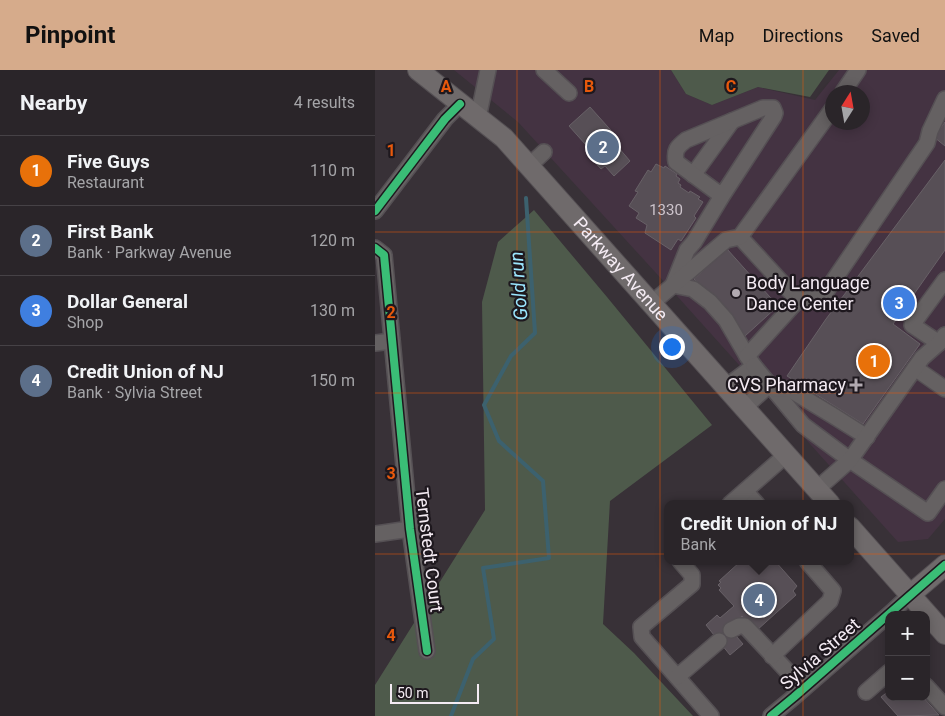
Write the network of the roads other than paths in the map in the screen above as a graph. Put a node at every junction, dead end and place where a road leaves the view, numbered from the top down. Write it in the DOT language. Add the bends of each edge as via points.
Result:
graph roads {
  1 [pos="418,70"];
  2 [pos="488,70"];
  3 [pos="545,70"];
  4 [pos="858,70"];
  5 [pos="848,85"];
  6 [pos="569,93"];
  7 [pos="945,98"];
  8 [pos="460,104"];
  9 [pos="478,118"];
  10 [pos="825,119"];
  11 [pos="732,121"];
  12 [pos="544,152"];
  13 [pos="529,166"];
  14 [pos="693,175"];
  15 [pos="722,196"];
  16 [pos="375,211"];
  17 [pos="740,237"];
  18 [pos="375,248"];
  19 [pos="945,280"];
  20 [pos="673,285"];
  21 [pos="798,300"];
  22 [pos="651,304"];
  23 [pos="942,339"];
  24 [pos="392,342"];
  25 [pos="375,343"];
  26 [pos="750,361"];
  27 [pos="915,368"];
  28 [pos="726,387"];
  29 [pos="771,387"];
  30 [pos="945,389"];
  31 [pos="744,408"];
  32 [pos="867,437"];
  33 [pos="786,455"];
  34 [pos="851,460"];
  35 [pos="945,490"];
  36 [pos="745,491"];
  37 [pos="823,496"];
  38 [pos="735,500"];
  39 [pos="753,500"];
  40 [pos="410,529"];
  41 [pos="854,531"];
  42 [pos="375,534"];
  43 [pos="683,565"];
  44 [pos="810,565"];
  45 [pos="945,565"];
  46 [pos="911,594"];
  47 [pos="731,630"];
  48 [pos="945,634"];
  49 [pos="719,641"];
  50 [pos="427,651"];
  51 [pos="772,656"];
  52 [pos="885,675"];
  53 [pos="677,677"];
  54 [pos="803,688"];
  55 [pos="930,690"];
  56 [pos="866,692"];
  57 [pos="945,707"];
  58 [pos="711,716"];
  59 [pos="771,716"];
  1 -- 8 [label="main road, Parkway Avenue"];
  2 -- 9 [label="street"];
  3 -- 6 [label="street"];
  4 -- 5 [label="street"];
  7 -- 21 [label="street" via="927,142 821,299"];
  8 -- 9 [label="main road, Parkway Avenue"];
  8 -- 16 [label="street"];
  9 -- 13 [label="main road, Parkway Avenue" via="504,138"];
  10 -- 17 [label="street"];
  11 -- 14 [label="street"];
  11 -- 14 [label="street" via="679,145 676,162"];
  11 -- 15 [label="street" via="763,108 773,108 775,113"];
  12 -- 13 [label="street"];
  13 -- 22 [label="main road, Parkway Avenue"];
  14 -- 15 [label="street"];
  15 -- 20 [label="street" via="687,250"];
  17 -- 20 [label="street" via="726,240"];
  17 -- 21 [label="street"];
  18 -- 24 [label="street, Ternstedt Court" via="384,255"];
  19 -- 23 [label="street" via="912,325"];
  20 -- 22 [label="street"];
  20 -- 26 [label="street" via="693,289 710,302 726,320"];
  21 -- 26 [label="street"];
  22 -- 28 [label="main road, Parkway Avenue"];
  23 -- 27 [label="street"];
  24 -- 25 [label="street"];
  24 -- 40 [label="street, Ternstedt Court"];
  26 -- 28 [label="street"];
  26 -- 29 [label="street"];
  27 -- 30 [label="street"];
  27 -- 32 [label="street"];
  28 -- 31 [label="main road, Parkway Avenue"];
  29 -- 31 [label="street"];
  29 -- 32 [label="street" via="789,389"];
  29 -- 34 [label="street" via="803,425"];
  31 -- 33 [label="main road, Parkway Avenue"];
  32 -- 34 [label="street"];
  33 -- 36 [label="street"];
  33 -- 37 [label="main road, Parkway Avenue"];
  34 -- 35 [label="street" via="928,513"];
  34 -- 37 [label="street"];
  36 -- 38 [label="street"];
  36 -- 39 [label="street"];
  40 -- 42 [label="street"];
  40 -- 50 [label="street, Ternstedt Court"];
  41 -- 46 [label="main road"];
  43 -- 53 [label="street" via="692,575 692,584 641,627 642,637"];
  44 -- 51 [label="street" via="833,591 830,601"];
  45 -- 46 [label="main road"];
  46 -- 48 [label="main road"];
  46 -- 54 [label="street, Sylvia Street"];
  47 -- 51 [label="street" via="745,626"];
  49 -- 53 [label="street"];
  51 -- 54 [label="street"];
  52 -- 56 [label="street"];
  53 -- 58 [label="street"];
  54 -- 59 [label="street, Sylvia Street"];
  55 -- 57 [label="street"];
}
